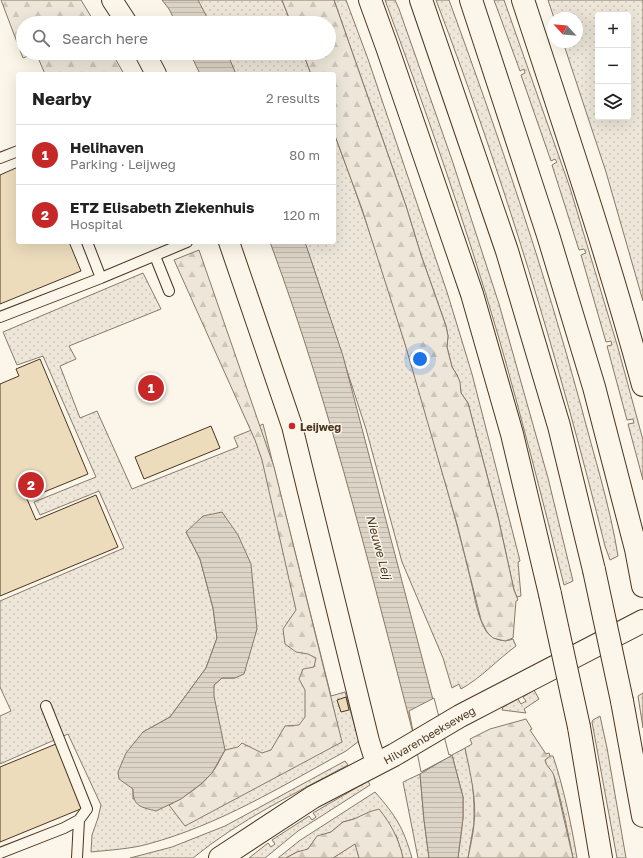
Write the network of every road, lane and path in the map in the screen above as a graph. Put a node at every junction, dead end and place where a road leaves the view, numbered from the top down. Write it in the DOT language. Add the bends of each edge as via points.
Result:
graph roads {
  1 [pos="112,0"];
  2 [pos="370,0"];
  3 [pos="421,0"];
  4 [pos="471,0"];
  5 [pos="522,0"];
  6 [pos="122,16"];
  7 [pos="149,60"];
  8 [pos="155,72"];
  9 [pos="16,152"];
  10 [pos="0,158"];
  11 [pos="88,244"];
  12 [pos="182,244"];
  13 [pos="230,244"];
  14 [pos="155,256"];
  15 [pos="100,278"];
  16 [pos="169,291"];
  17 [pos="0,317"];
  18 [pos="643,385"];
  19 [pos="643,586"];
  20 [pos="643,621"];
  21 [pos="46,706"];
  22 [pos="385,759"];
  23 [pos="643,816"];
  24 [pos="79,820"];
  25 [pos="0,853"];
  26 [pos="77,858"];
  27 [pos="220,858"];
  28 [pos="602,858"];
  1 -- 6 [label="street"];
  2 -- 28 [label="main road, bridge" via="472,294 512,434 579,727"];
  3 -- 23 [label="main road, bridge" via="507,251 559,426 594,570"];
  4 -- 19 [label="main road" via="594,387 636,549"];
  5 -- 18 [label="main road" via="596,223"];
  7 -- 8 [label="street"];
  9 -- 10 [label="lane"];
  11 -- 15 [label="lane"];
  12 -- 14 [label="lane"];
  13 -- 22 [label="street" via="292,426 369,741"];
  14 -- 15 [label="lane"];
  14 -- 16 [label="lane"];
  15 -- 17 [label="lane"];
  20 -- 22 [label="main road, Hilvarenbeekseweg" via="460,716"];
  21 -- 24 [label="lane" via="87,809"];
  22 -- 27 [label="main road, Hilvarenbeekseweg" via="313,797"];
  24 -- 25 [label="lane"];
  24 -- 26 [label="lane"];
}
